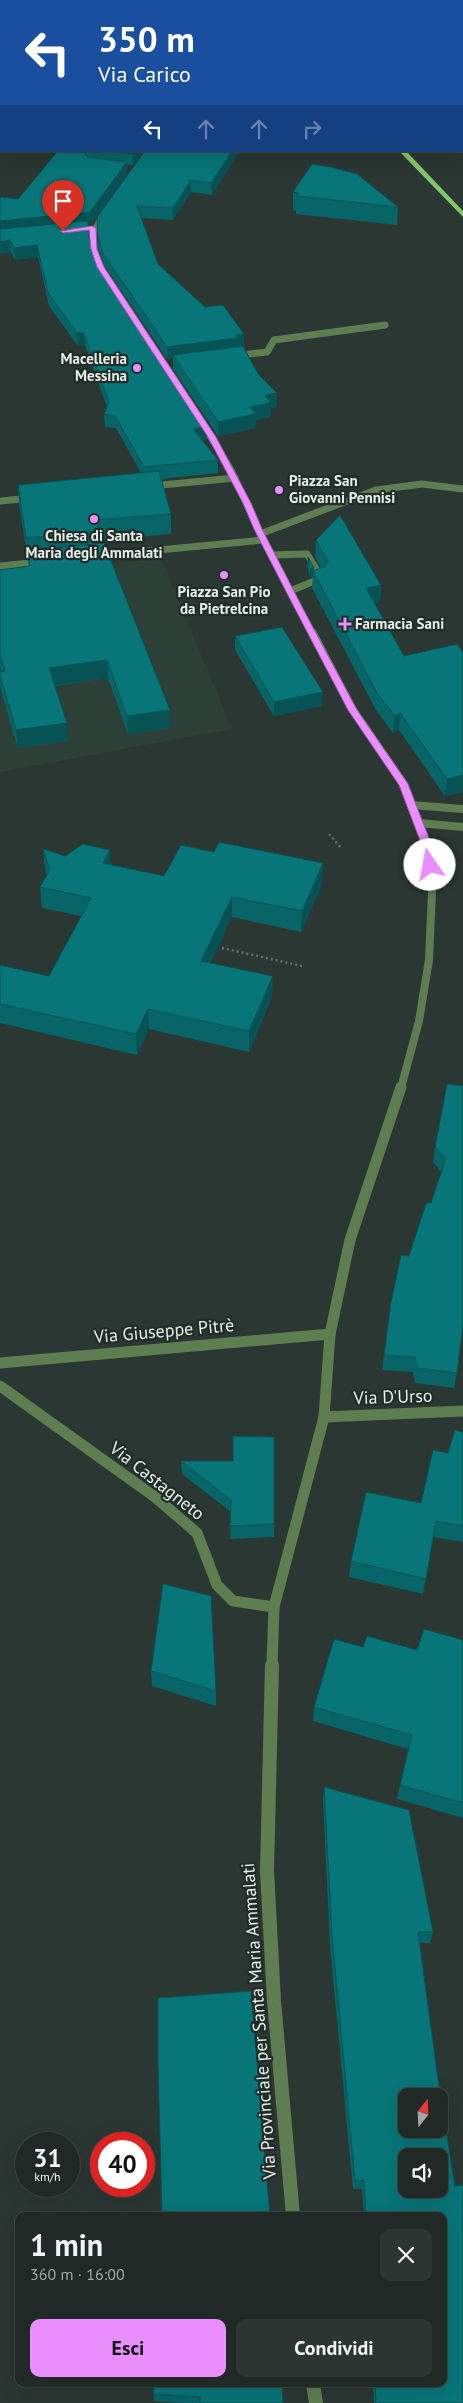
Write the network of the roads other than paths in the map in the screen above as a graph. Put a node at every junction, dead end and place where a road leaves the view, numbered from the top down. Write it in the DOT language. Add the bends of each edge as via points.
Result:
graph roads {
  1 [pos="403,152"];
  2 [pos="412,152"];
  3 [pos="108,206"];
  4 [pos="463,210"];
  5 [pos="463,215"];
  6 [pos="105,275"];
  7 [pos="384,325"];
  8 [pos="229,357"];
  9 [pos="194,411"];
  10 [pos="234,478"];
  11 [pos="147,486"];
  12 [pos="463,488"];
  13 [pos="39,497"];
  14 [pos="0,501"];
  15 [pos="262,537"];
  16 [pos="271,555"];
  17 [pos="89,557"];
  18 [pos="49,561"];
  19 [pos="0,566"];
  20 [pos="290,591"];
  21 [pos="411,805"];
  22 [pos="463,809"];
  23 [pos="418,822"];
  24 [pos="463,827"];
  25 [pos="330,1334"];
  26 [pos="0,1363"];
  27 [pos="0,1386"];
  28 [pos="463,1411"];
  29 [pos="324,1417"];
  30 [pos="274,1607"];
  31 [pos="293,2212"];
  32 [pos="313,2387"];
  33 [pos="316,2403"];
  1 -- 5 [label="main road"];
  2 -- 4 [label="main road"];
  3 -- 6 [label="street" via="89,229"];
  7 -- 8 [label="street" via="274,340 267,352"];
  9 -- 10 [label="street, Via Provinciale per Santa Maria Ammalati"];
  10 -- 11 [label="street"];
  10 -- 15 [label="street, Via Provinciale per Santa Maria Ammalati"];
  12 -- 15 [label="street" via="422,484 376,490"];
  13 -- 14 [label="street"];
  15 -- 16 [label="street, Via Provinciale per Santa Maria Ammalati"];
  15 -- 17 [label="street"];
  16 -- 20 [label="street, Via Provinciale per Santa Maria Ammalati"];
  16 -- 20 [label="street" via="307,554 322,578"];
  18 -- 19 [label="street"];
  20 -- 21 [label="street, Via Provinciale per Santa Maria Ammalati" via="353,710 404,784"];
  21 -- 22 [label="street"];
  21 -- 23 [label="street, Via Provinciale per Santa Maria Ammalati"];
  23 -- 24 [label="street"];
  23 -- 25 [label="street, Via Provinciale per Santa Maria Ammalati" via="429,851 432,892 429,960 419,1021 400,1092 350,1240"];
  25 -- 26 [label="street, Via Giuseppe Pitrè"];
  25 -- 29 [label="street, Via Provinciale per Santa Maria Ammalati"];
  27 -- 30 [label="street, Via Castagneto" via="155,1497 198,1533 216,1585 233,1601"];
  28 -- 29 [label="street, Via D'Urso"];
  29 -- 30 [label="street, Via Provinciale per Santa Maria Ammalati"];
  30 -- 31 [label="street, Via Provinciale per Santa Maria Ammalati" via="266,1871"];
  32 -- 33 [label="street"];
}
